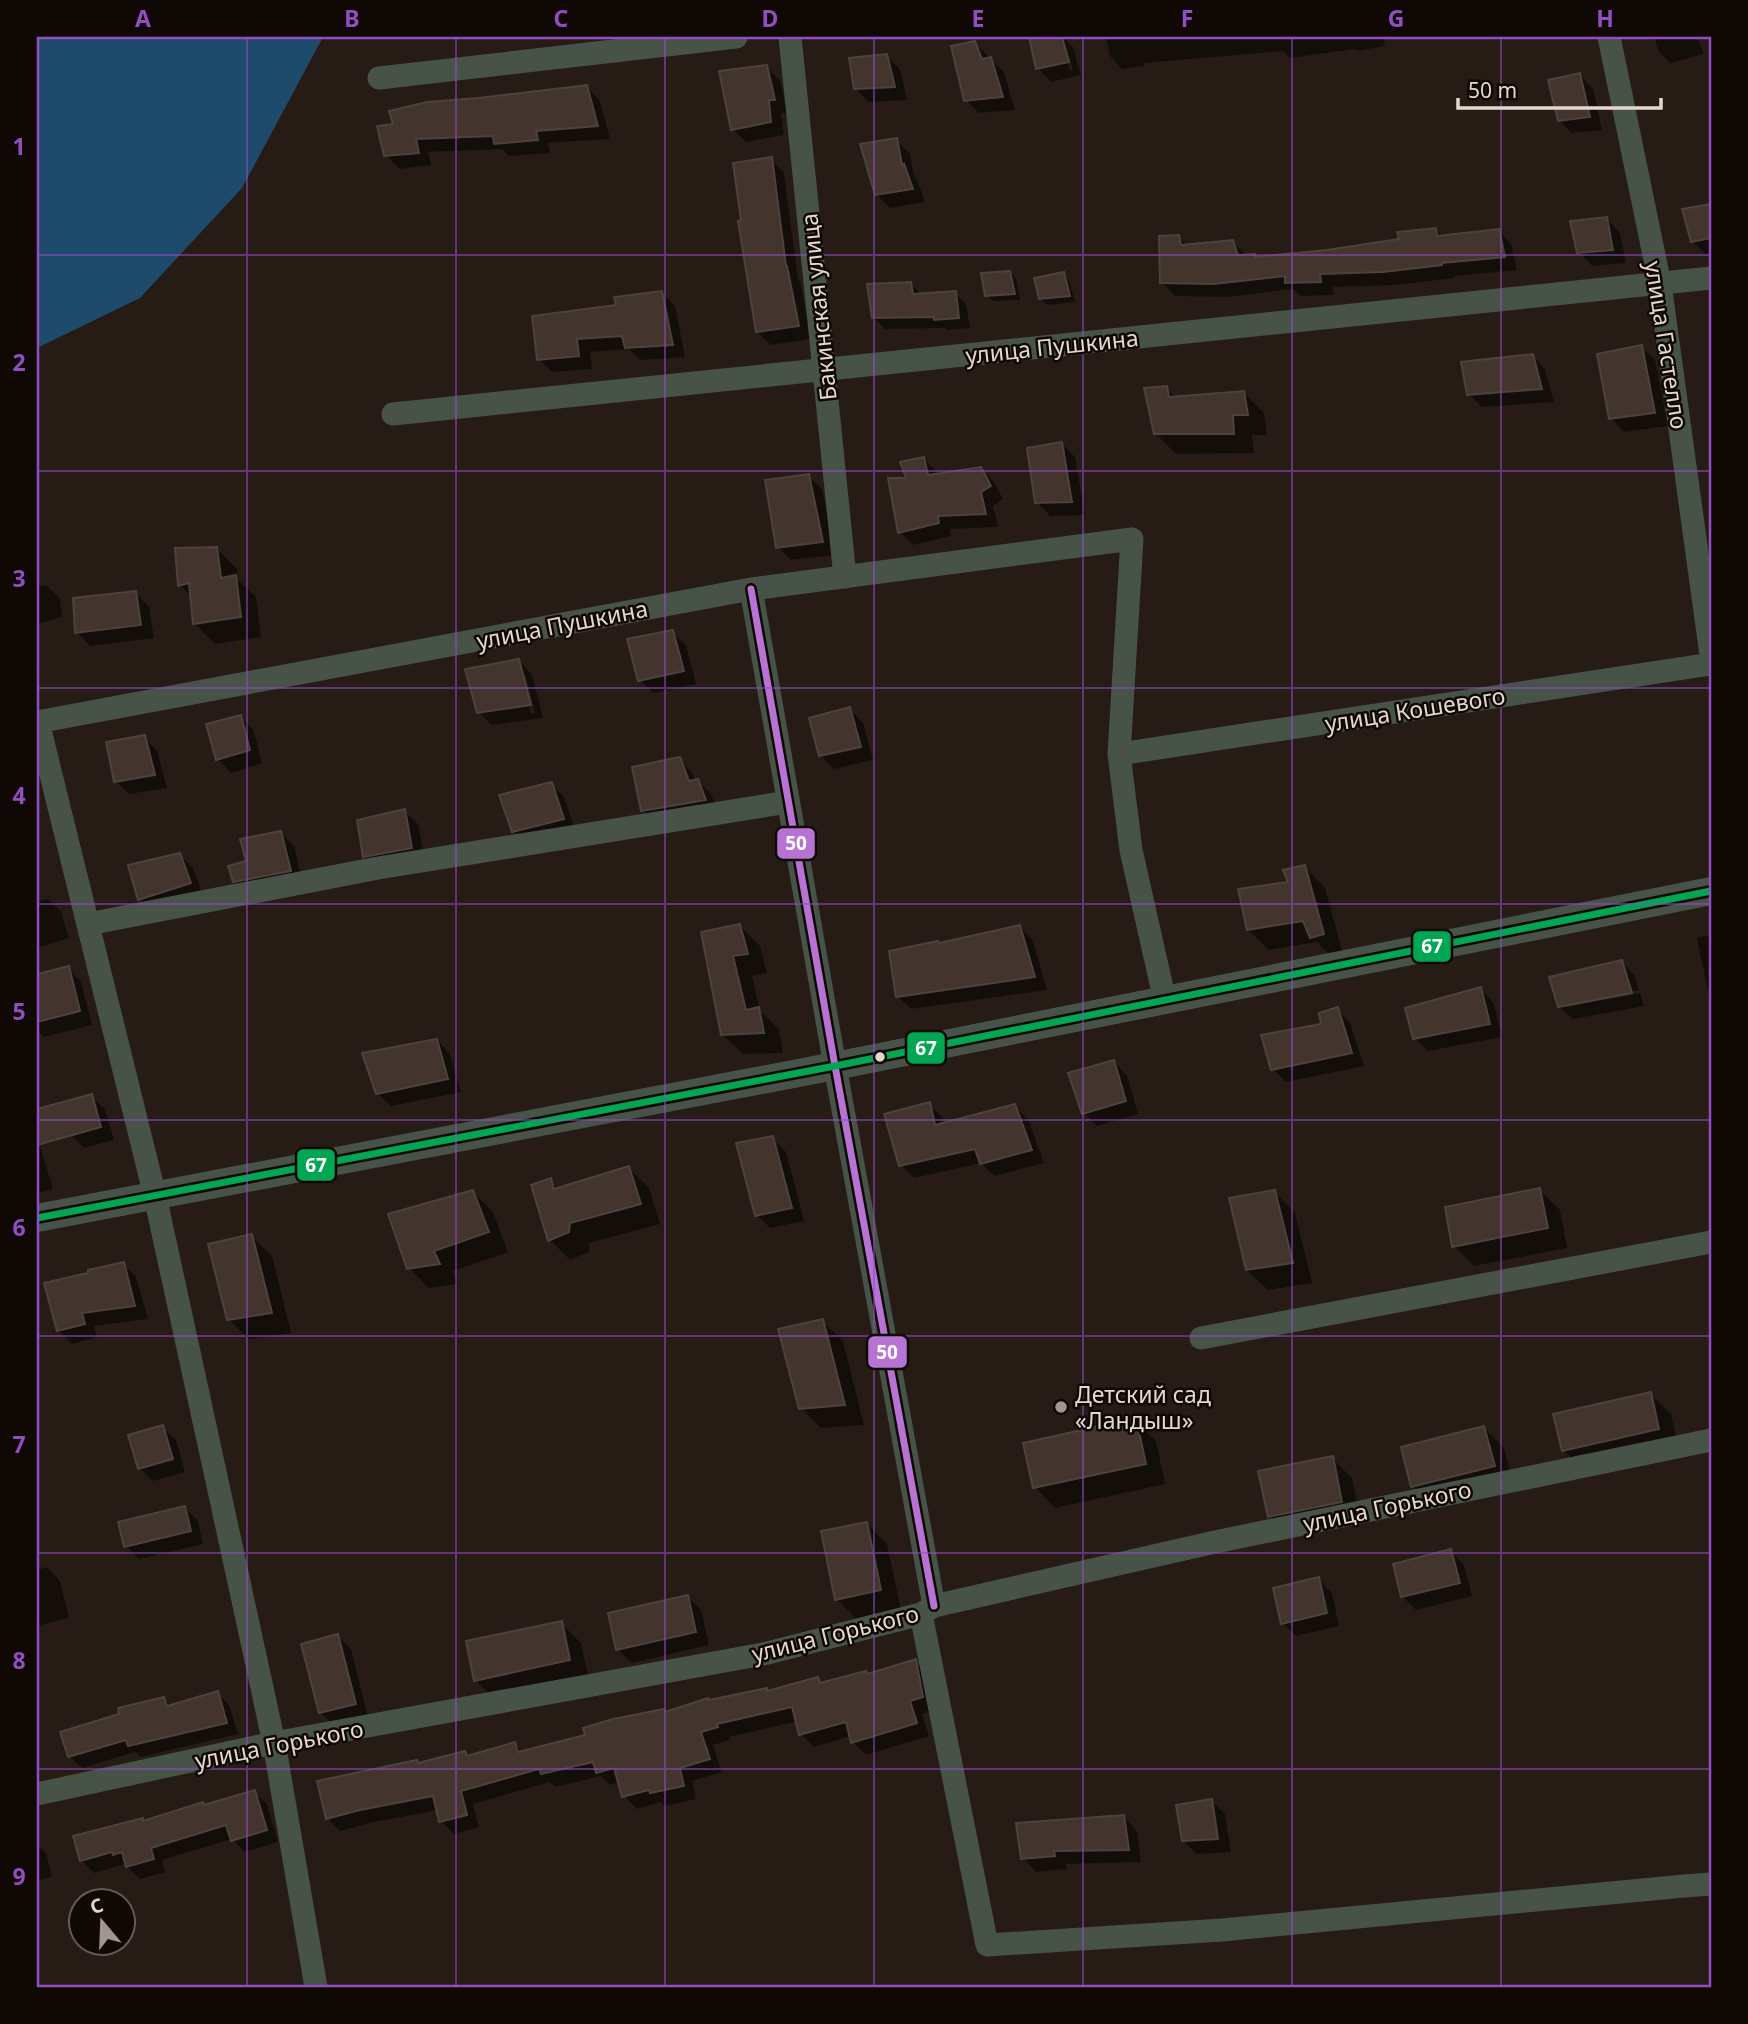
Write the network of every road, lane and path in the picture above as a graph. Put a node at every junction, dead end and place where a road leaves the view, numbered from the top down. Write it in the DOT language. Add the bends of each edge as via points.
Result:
graph roads {
  1 [pos="736,37"];
  2 [pos="790,37"];
  3 [pos="1609,37"];
  4 [pos="379,78"];
  5 [pos="1711,278"];
  6 [pos="1660,284"];
  7 [pos="824,369"];
  8 [pos="393,414"];
  9 [pos="845,577"];
  10 [pos="751,589"];
  11 [pos="1711,655"];
  12 [pos="1711,664"];
  13 [pos="37,722"];
  14 [pos="1119,754"];
  15 [pos="788,802"];
  16 [pos="1711,891"];
  17 [pos="88,924"];
  18 [pos="1166,1001"];
  19 [pos="835,1066"];
  20 [pos="155,1196"];
  21 [pos="37,1219"];
  22 [pos="1711,1242"];
  23 [pos="1201,1338"];
  24 [pos="1711,1440"];
  25 [pos="927,1610"];
  26 [pos="274,1743"];
  27 [pos="37,1794"];
  28 [pos="1711,1885"];
  29 [pos="316,1987"];
  1 -- 4 [label="street"];
  2 -- 7 [label="street, Бакинская улица"];
  3 -- 6 [label="street, улица Гастелло"];
  5 -- 6 [label="street, улица Пушкина"];
  6 -- 7 [label="street, улица Пушкина"];
  6 -- 11 [label="street, улица Гастелло"];
  7 -- 8 [label="street, улица Пушкина"];
  7 -- 9 [label="street, Бакинская улица"];
  9 -- 10 [label="street, улица Пушкина"];
  9 -- 14 [label="street, улица Пушкина" via="1132,539"];
  10 -- 13 [label="street, улица Пушкина"];
  10 -- 15 [label="street"];
  12 -- 14 [label="street, улица Кошевого"];
  13 -- 17 [label="street"];
  14 -- 18 [label="street" via="1132,850"];
  15 -- 17 [label="street" via="378,868"];
  15 -- 19 [label="street"];
  16 -- 18 [label="street"];
  17 -- 20 [label="street"];
  18 -- 19 [label="street"];
  19 -- 20 [label="street"];
  19 -- 25 [label="street"];
  20 -- 21 [label="street"];
  20 -- 26 [label="street"];
  22 -- 23 [label="street"];
  24 -- 25 [label="street, улица Горького" via="1215,1542"];
  25 -- 26 [label="street, улица Горького" via="763,1654"];
  25 -- 28 [label="street" via="987,1945 1222,1930"];
  26 -- 27 [label="street, улица Горького"];
  26 -- 29 [label="street"];
}
